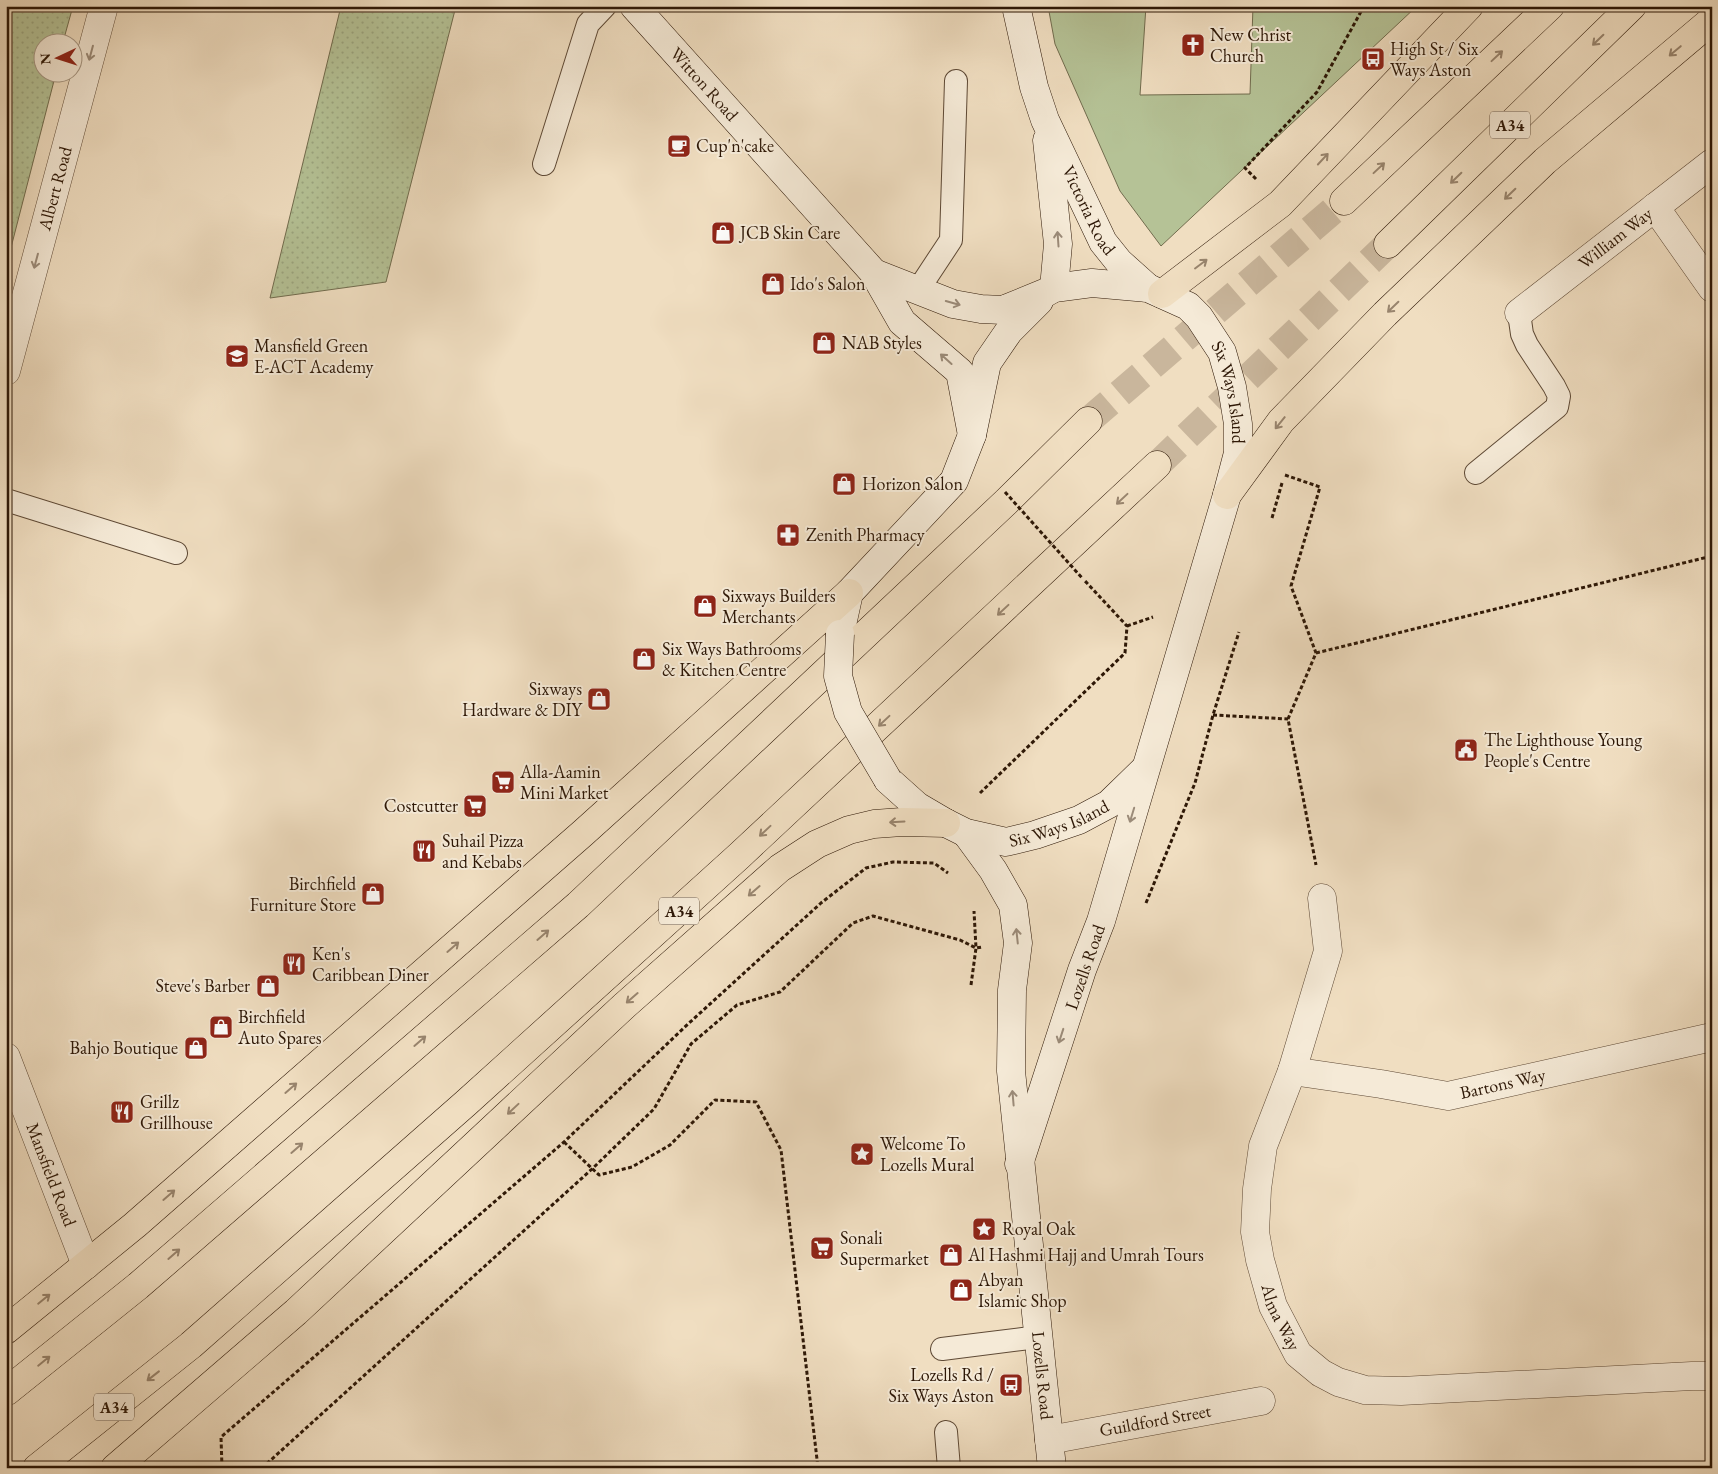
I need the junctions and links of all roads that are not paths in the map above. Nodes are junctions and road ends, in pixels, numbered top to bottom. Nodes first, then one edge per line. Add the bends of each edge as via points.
1 (104, 6) edge
2 (605, 6) edge
3 (634, 6) edge
4 (1016, 6) edge
5 (1468, 6) edge
6 (1550, 6) edge
7 (1632, 6) edge
8 (1712, 20) edge
9 (956, 81) dead end
10 (1045, 120) junction
11 (1712, 163) edge
12 (544, 164) dead end
13 (1344, 201) tunnel mouth
14 (1656, 207) junction
15 (1388, 244) tunnel mouth
16 (874, 273) junction
17 (1712, 288) edge
18 (918, 290) junction
19 (1050, 290) junction
20 (1155, 291) junction
21 (1520, 313) joint
22 (6, 371) edge
23 (1088, 422) tunnel mouth
24 (972, 435) junction
25 (1157, 465) tunnel mouth
26 (1476, 473) dead end
27 (1227, 495) junction
28 (6, 500) edge
29 (176, 553) dead end
30 (849, 593) junction
31 (1146, 768) junction
32 (956, 828) junction
33 (1322, 898) road end
34 (1712, 1037) edge
35 (6, 1057) edge
36 (1292, 1071) junction
37 (1020, 1164) junction
38 (86, 1264) junction
39 (6, 1330) edge
40 (1038, 1337) junction
41 (942, 1349) dead end
42 (1712, 1376) edge
43 (6, 1392) edge
44 (1261, 1402) dead end
45 (946, 1432) dead end
46 (1049, 1440) junction
47 (37, 1468) edge
48 (115, 1468) edge
49 (949, 1468) edge
50 (1052, 1468) edge

1 -> 22 main road, Albert Road
2 - 12 lane via 588,24
3 - 16 main road, Witton Road
4 - 10 main road, Victoria Road via 1034,87
20 -> 5 highway via 1280,204
13 -> 6 highway
7 -> 15 highway, A34
8 -> 27 highway via 1545,161 1384,314 1281,421
9 - 18 lane via 951,240
19 -> 10 main road, Victoria Road via 1058,244
10 - 20 main road, Victoria Road via 1103,242 1119,262
11 - 14 main road, William Way
14 - 17 main road
14 - 21 main road, William Way
16 - 18 main road, Witton Road
24 -> 16 main road, Witton Road via 960,372 902,322
18 -> 19 main road, Witton Road via 953,304 1003,310
19 - 20 main road, Six Ways Island via 1092,283
19 - 24 main road via 1009,331 987,363
20 - 27 main road, Six Ways Island via 1188,306 1222,352 1238,424 1238,453
21 - 26 lane via 1522,334 1527,345 1559,396 1557,407
43 -> 23 highway via 138,1286 578,905
24 - 30 main road via 954,480
25 -> 47 highway, A34 via 739,856 466,1103 191,1346
27 - 31 main road, Six Ways Island
28 - 29 lane
30 - 32 main road, Six Ways Island, bridge via 840,634 838,676 848,712 888,780 917,806
38 -> 30 highway via 576,840
31 - 32 main road, Six Ways Island via 1109,804 1079,820 1035,835 1006,842
31 -> 37 main road, Lozells Road via 1101,921 1082,970
37 -> 32 main road, Lozells Road via 1011,1071 1012,990 1018,943 1013,905 993,870
32 -> 48 highway via 902,822 874,824 816,844 780,868 616,1012 296,1312
33 - 36 main road, Alma Way via 1328,951
34 - 36 main road, Bartons Way via 1448,1096
35 - 38 main road, Mansfield Road
36 - 42 main road, Alma Way via 1263,1146 1255,1232 1273,1306 1298,1354 1321,1373 1365,1390 1401,1391
37 - 40 main road, Lozells Road
39 -> 38 highway
40 - 41 lane
40 - 46 main road, Lozells Road
44 - 46 main road, Guildford Street
45 - 49 lane
46 - 50 main road, Lozells Road

